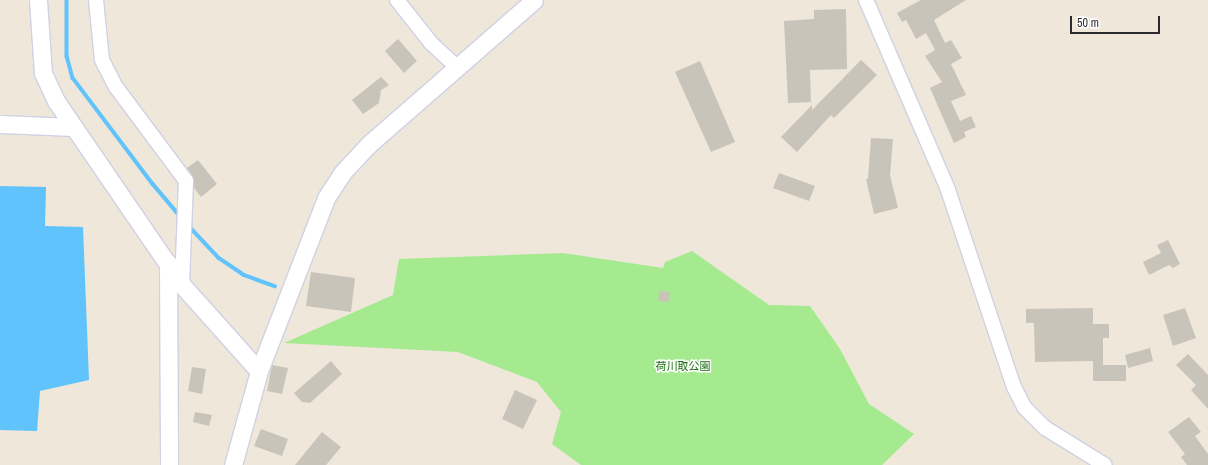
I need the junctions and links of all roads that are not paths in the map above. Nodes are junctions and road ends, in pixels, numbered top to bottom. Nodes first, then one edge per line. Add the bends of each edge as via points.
1 (38, 0) edge
2 (96, 0) edge
3 (397, 0) edge
4 (534, 0) edge
5 (866, 0) edge
6 (458, 68) junction
7 (0, 124) edge
8 (74, 127) junction
9 (168, 264) junction
10 (182, 286) junction
11 (258, 371) junction
12 (169, 465) edge
13 (233, 465) edge
14 (1105, 465) edge

1 - 8 street via 43,73 56,101
2 - 10 street via 102,60 116,87 186,181
3 - 6 street via 431,44
4 - 6 street
5 - 14 street via 947,187 1024,407 1044,428
6 - 11 street via 368,145 342,173 326,198
7 - 8 street
8 - 9 street
9 - 10 street
9 - 12 street
10 - 11 street
11 - 13 street

